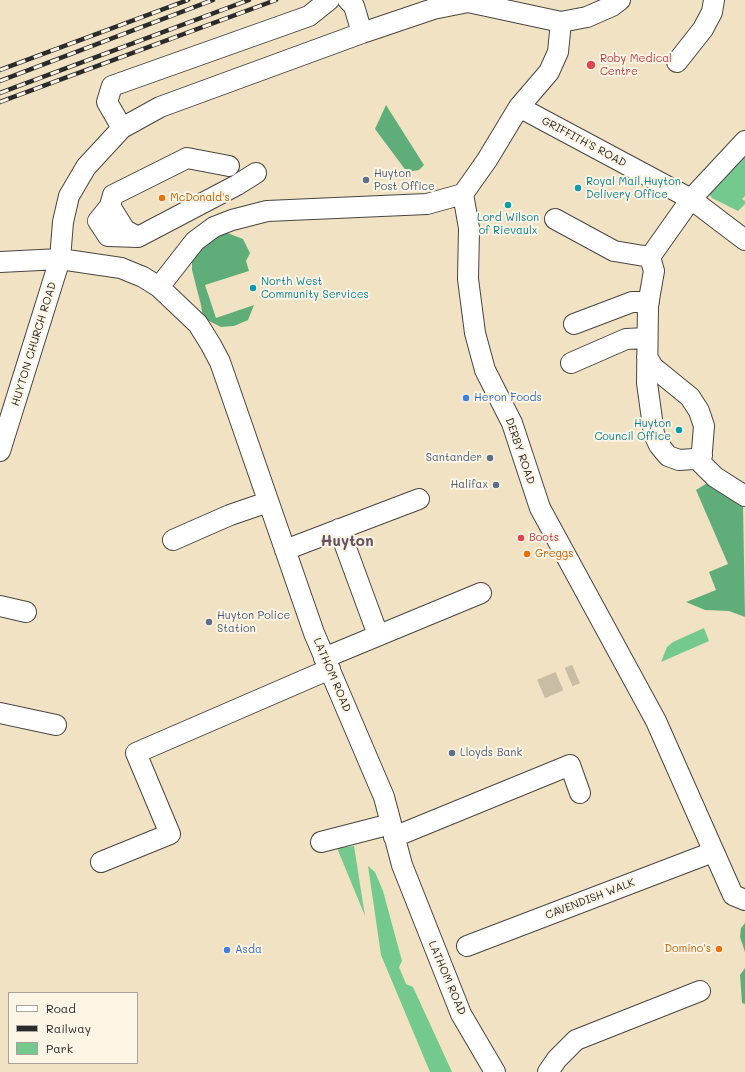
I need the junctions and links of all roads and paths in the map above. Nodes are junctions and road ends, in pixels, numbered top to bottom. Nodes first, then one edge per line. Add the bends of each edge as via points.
1 (329, 0) edge
2 (348, 0) edge
3 (620, 0) edge
4 (714, 0) edge
5 (561, 22) junction
6 (362, 33) junction
7 (677, 62) dead end
8 (519, 107) junction
9 (122, 128) junction
10 (745, 142) edge
11 (229, 166) dead end
12 (256, 173) dead end
13 (463, 194) junction
14 (691, 199) junction
15 (555, 219) dead end
16 (745, 240) edge
17 (650, 257) junction
18 (60, 259) junction
19 (0, 262) edge
20 (159, 288) junction
21 (649, 302) junction
22 (574, 324) dead end
23 (647, 348) junction
24 (571, 363) dead end
25 (0, 451) edge
26 (702, 455) junction
27 (745, 496) edge
28 (419, 499) dead end
29 (268, 502) junction
30 (339, 529) junction
31 (173, 540) dead end
32 (285, 550) junction
33 (481, 593) dead end
34 (0, 606) edge
35 (26, 612) dead end
36 (378, 635) junction
37 (327, 664) junction
38 (0, 713) edge
39 (56, 725) dead end
40 (580, 793) dead end
41 (392, 830) junction
42 (321, 842) dead end
43 (713, 852) junction
44 (101, 862) dead end
45 (745, 900) edge
46 (467, 946) dead end
47 (700, 991) dead end
48 (495, 1072) edge
49 (548, 1072) edge

1 - 9 street via 309,16 112,86 107,102
2 - 6 street via 354,6
3 - 5 street via 587,17
4 - 7 street via 712,12 703,29
5 - 6 street, HUYTON CHURCH ROAD via 468,2 433,9
5 - 8 street via 558,52 549,72
6 - 9 street, HUYTON CHURCH ROAD via 160,107
8 - 13 street
8 - 14 street, GRIFFITH'S ROAD
9 - 18 street, HUYTON CHURCH ROAD via 86,167 69,196 63,222
10 - 14 street
11 - 12 street via 187,158 113,195 110,206 98,221 108,236 138,237 237,186
13 - 20 street via 426,204 267,211 232,220 214,227 195,241
13 - 43 street, DERBY ROAD via 469,228 468,279 474,325 485,370 512,423 540,508 656,721
14 - 16 street, GRIFFITH'S ROAD
14 - 17 street
15 - 17 street via 614,251
17 - 21 street via 654,271
18 - 19 street, LATHOM ROAD
18 - 20 street, LATHOM ROAD via 121,268 143,277
18 - 25 street, HUYTON CHURCH ROAD
20 - 29 street, LATHOM ROAD via 198,324 220,362
21 - 22 street via 632,302
21 - 23 street
23 - 24 street via 626,339
23 - 26 street via 653,367 690,397 699,411 704,426
23 - 26 street via 650,410 654,434 659,445 668,456 679,460 694,459
26 - 27 street via 702,463 715,477
28 - 30 street
29 - 31 street via 230,515
29 - 32 street, LATHOM ROAD
30 - 32 street
30 - 36 street
32 - 37 street, LATHOM ROAD
33 - 36 street
34 - 35 street
36 - 37 street
37 - 41 street, LATHOM ROAD via 384,797
37 - 44 street via 136,753 170,834
38 - 39 street
40 - 41 street via 570,765
41 - 42 street
41 - 48 street, LATHOM ROAD via 404,872 461,1014
43 - 45 street via 733,896
43 - 46 street, CAVENDISH WALK
47 - 49 street via 576,1040

